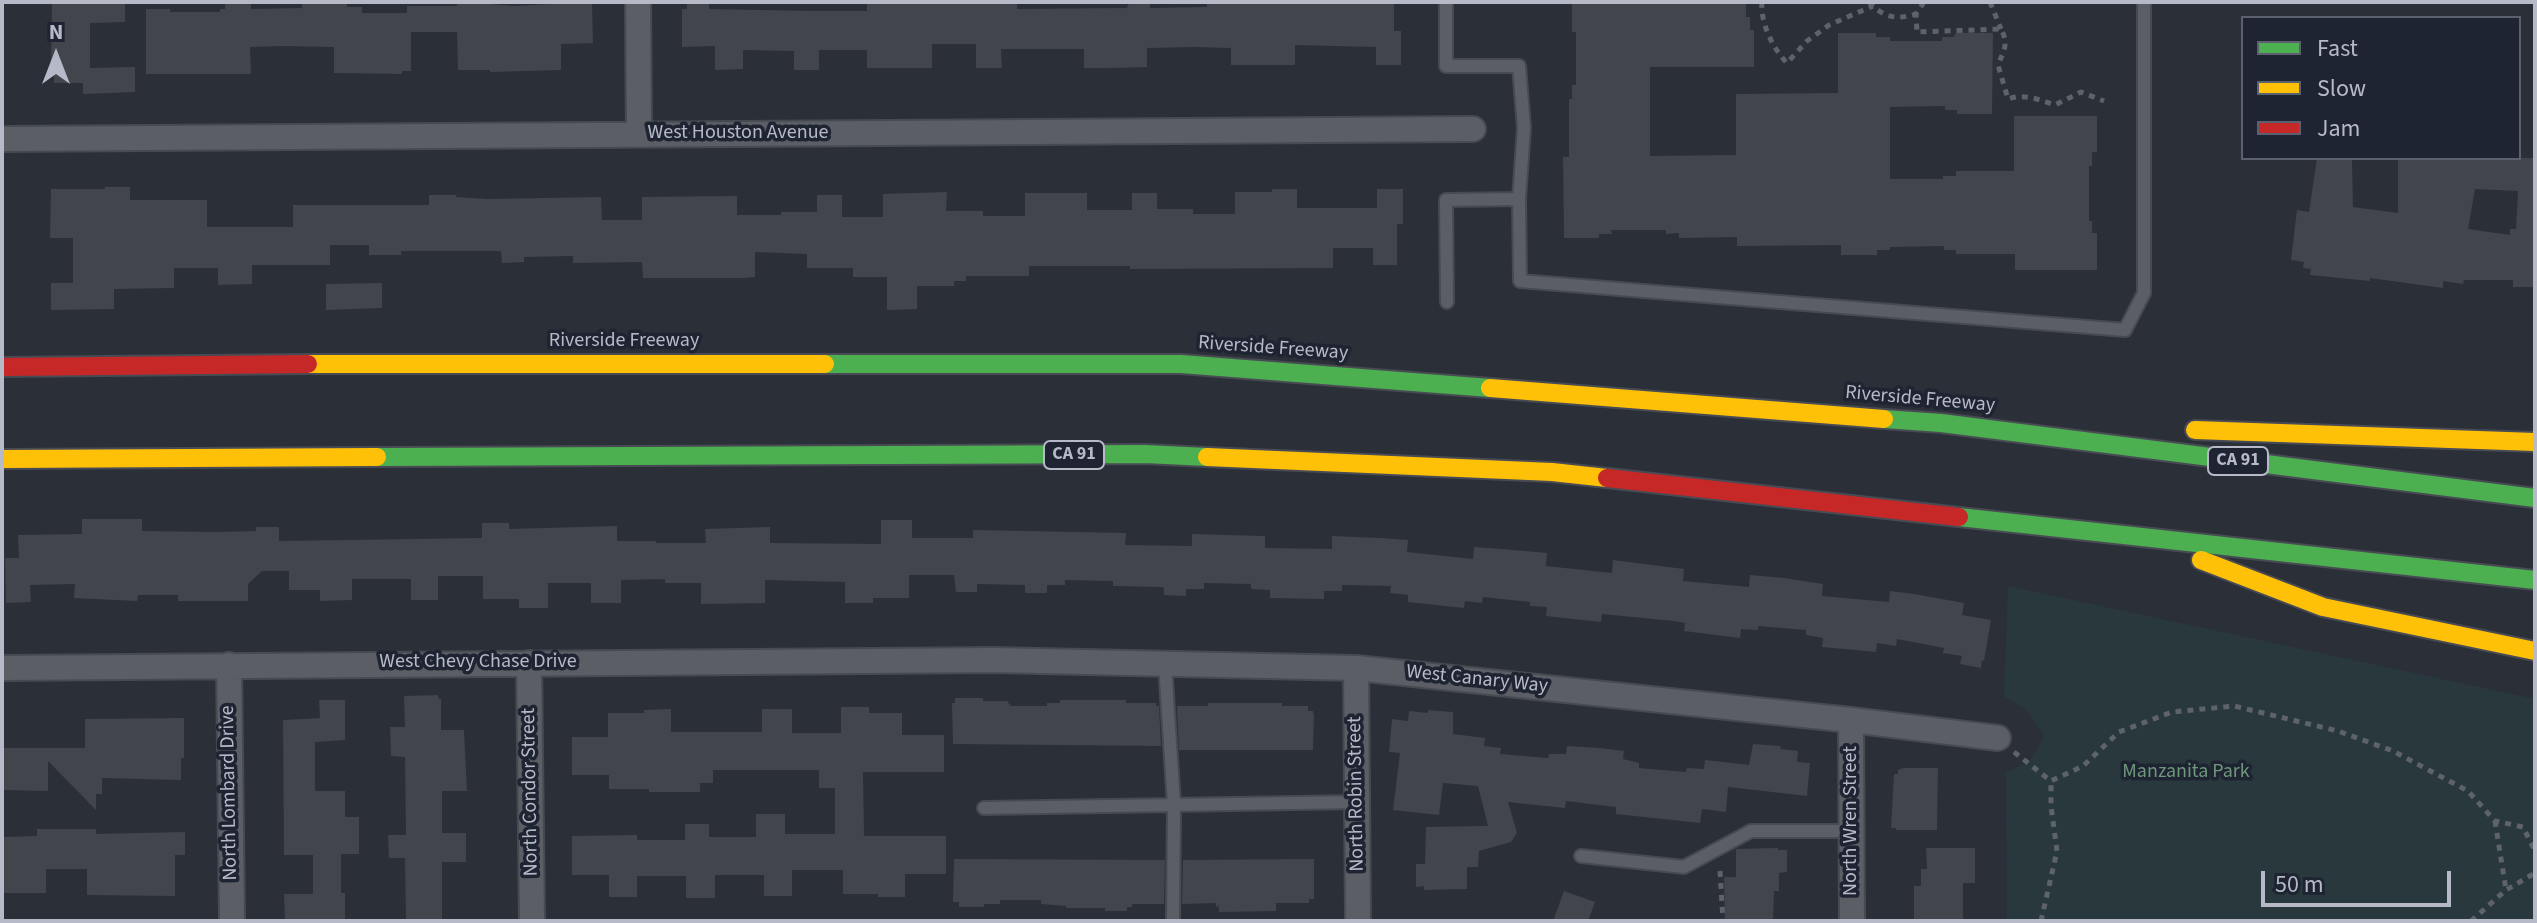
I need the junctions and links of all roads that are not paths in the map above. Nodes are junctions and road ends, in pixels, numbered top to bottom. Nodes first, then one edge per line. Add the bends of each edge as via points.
1 (638, 2) edge
2 (1446, 2) edge
3 (2144, 2) edge
4 (1473, 129) dead end
5 (639, 134) junction
6 (2, 139) edge
7 (1519, 199) junction
8 (1447, 302) dead end
9 (2, 367) edge
10 (1941, 423) junction
11 (2131, 428) dead end
12 (2179, 430) dead end
13 (2535, 442) edge
14 (2, 459) edge
15 (2535, 498) edge
16 (2143, 538) junction
17 (2535, 580) edge
18 (2535, 651) edge
19 (953, 661) joint
20 (529, 663) junction
21 (1165, 664) junction
22 (229, 665) junction
23 (2, 668) edge
24 (1356, 668) junction
25 (1851, 720) junction
26 (1998, 738) road end
27 (1357, 802) junction
28 (1174, 806) junction
29 (984, 808) dead end
30 (1852, 831) junction
31 (1581, 856) dead end
32 (232, 921) edge
33 (532, 921) edge
34 (1173, 921) edge
35 (1358, 921) edge
36 (1852, 921) edge

1 - 5 street
2 - 7 lane via 1446,66 1519,66 1524,128
3 - 7 lane via 2144,293 2125,330 1520,281
4 - 5 street, West Houston Avenue
5 - 6 street, West Houston Avenue
7 - 8 lane via 1446,200
9 - 10 highway, Riverside Freeway / CA 91 via 1181,364
10 - 11 highway
10 - 15 highway, Riverside Freeway / CA 91
12 - 13 highway
14 - 16 highway, CA 91 via 1145,454 1552,472
16 - 17 highway, CA 91
16 - 18 highway via 2323,607
19 - 20 street, West Chevy Chase Drive
19 - 21 street, West Canary Way
20 - 22 street, West Chevy Chase Drive
20 - 33 street, North Condor Street
21 - 24 street, West Canary Way
21 - 28 lane
22 - 23 street, West Chevy Chase Drive
22 - 32 street, North Lombard Drive
24 - 25 street, West Canary Way
24 - 27 street, North Robin Street
25 - 26 street, West Canary Way
25 - 30 street, North Wren Street
27 - 28 lane
27 - 35 street, North Robin Street
28 - 29 lane
28 - 34 lane
30 - 31 lane via 1751,831 1684,867
30 - 36 street, North Wren Street

